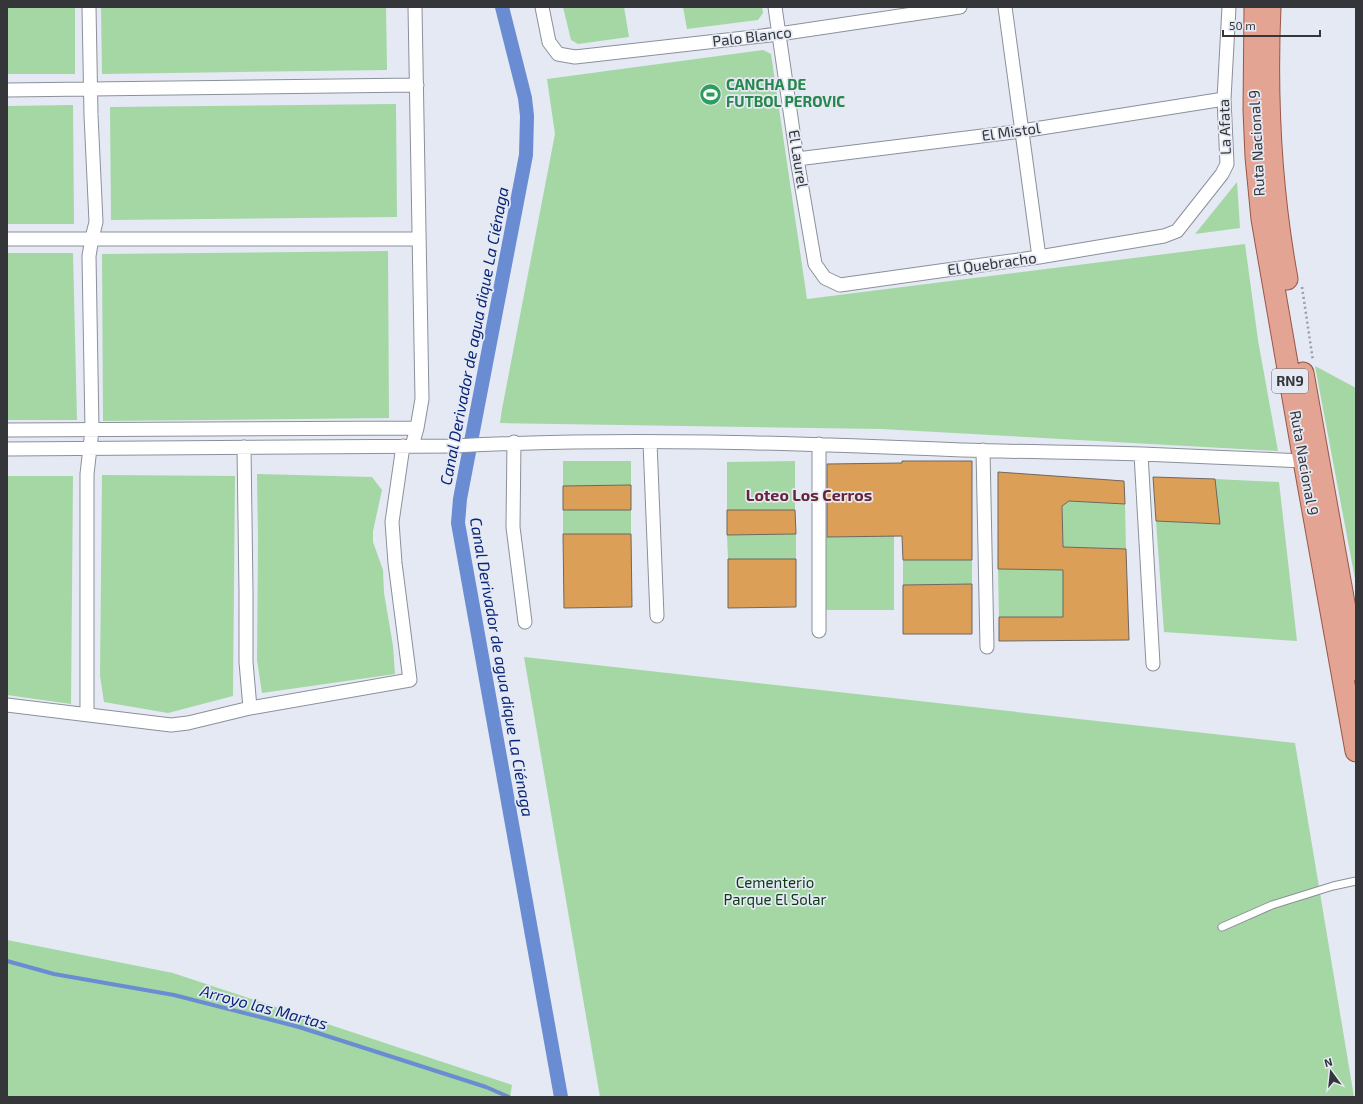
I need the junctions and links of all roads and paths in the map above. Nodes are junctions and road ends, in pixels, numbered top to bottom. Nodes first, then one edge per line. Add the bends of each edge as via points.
1 (89, 7) edge
2 (415, 7) edge
3 (542, 7) edge
4 (775, 7) edge
5 (960, 7) edge
6 (1005, 7) edge
7 (1229, 7) edge
8 (1255, 7) edge
9 (1270, 7) edge
10 (778, 34) junction
11 (417, 85) junction
12 (91, 89) junction
13 (7, 90) edge
14 (1224, 99) junction
15 (1022, 131) junction
16 (797, 159) junction
17 (1177, 231) joint
18 (92, 238) junction
19 (7, 239) edge
20 (419, 239) junction
21 (1039, 257) junction
22 (815, 264) joint
23 (1302, 287) dead end
24 (1314, 364) dead end
25 (416, 428) junction
26 (7, 430) edge
27 (92, 430) junction
28 (514, 442) junction
29 (650, 442) junction
30 (819, 444) junction
31 (407, 446) junction
32 (244, 447) junction
33 (90, 448) junction
34 (7, 449) edge
35 (983, 450) junction
36 (1141, 454) junction
37 (1304, 461) junction
38 (657, 616) dead end
39 (525, 622) dead end
40 (820, 631) dead end
41 (987, 647) dead end
42 (1154, 664) dead end
43 (1356, 670) edge
44 (7, 705) edge
45 (250, 708) junction
46 (87, 714) junction
47 (1356, 751) edge
48 (1356, 882) edge
49 (1222, 926) dead end

1 - 12 street
2 - 11 street
3 - 10 street, Palo Blanco via 549,42 558,54 575,57
4 - 10 street, El Laurel
5 - 10 street, Palo Blanco
6 - 15 street
7 - 14 street, La Afata
8 - 37 main road, Ruta Nacional 9 / RN9 via 1254,110 1262,219
9 - 43 main road, Ruta Nacional 9 / RN9 via 1269,105 1284,266
10 - 16 street, El Laurel
11 - 12 street
11 - 20 street
12 - 13 street
12 - 18 street via 96,222
14 - 15 street, El Mistol
14 - 17 street, La Afata via 1227,164
15 - 16 street, El Mistol
15 - 21 street
16 - 22 street, El Laurel
17 - 21 street, El Quebracho via 1164,236
18 - 19 street
18 - 20 street
18 - 27 street via 89,256
20 - 25 street via 422,399
21 - 22 street, El Quebracho via 840,285 825,278
23 - 24 path
25 - 27 street
25 - 31 street
26 - 27 street
27 - 33 street
28 - 29 street
28 - 31 street
28 - 39 street via 513,527
29 - 30 street
29 - 38 street
30 - 35 street
30 - 40 street
31 - 32 street
31 - 45 street via 392,522 410,680
32 - 33 street
32 - 45 street via 246,662
33 - 34 street
33 - 46 street via 87,474
35 - 36 street
35 - 41 street
36 - 37 street
36 - 42 street
37 - 47 main road, Ruta Nacional 9 / RN9
44 - 46 street
45 - 46 street via 171,725
48 - 49 lane via 1333,886 1272,905

